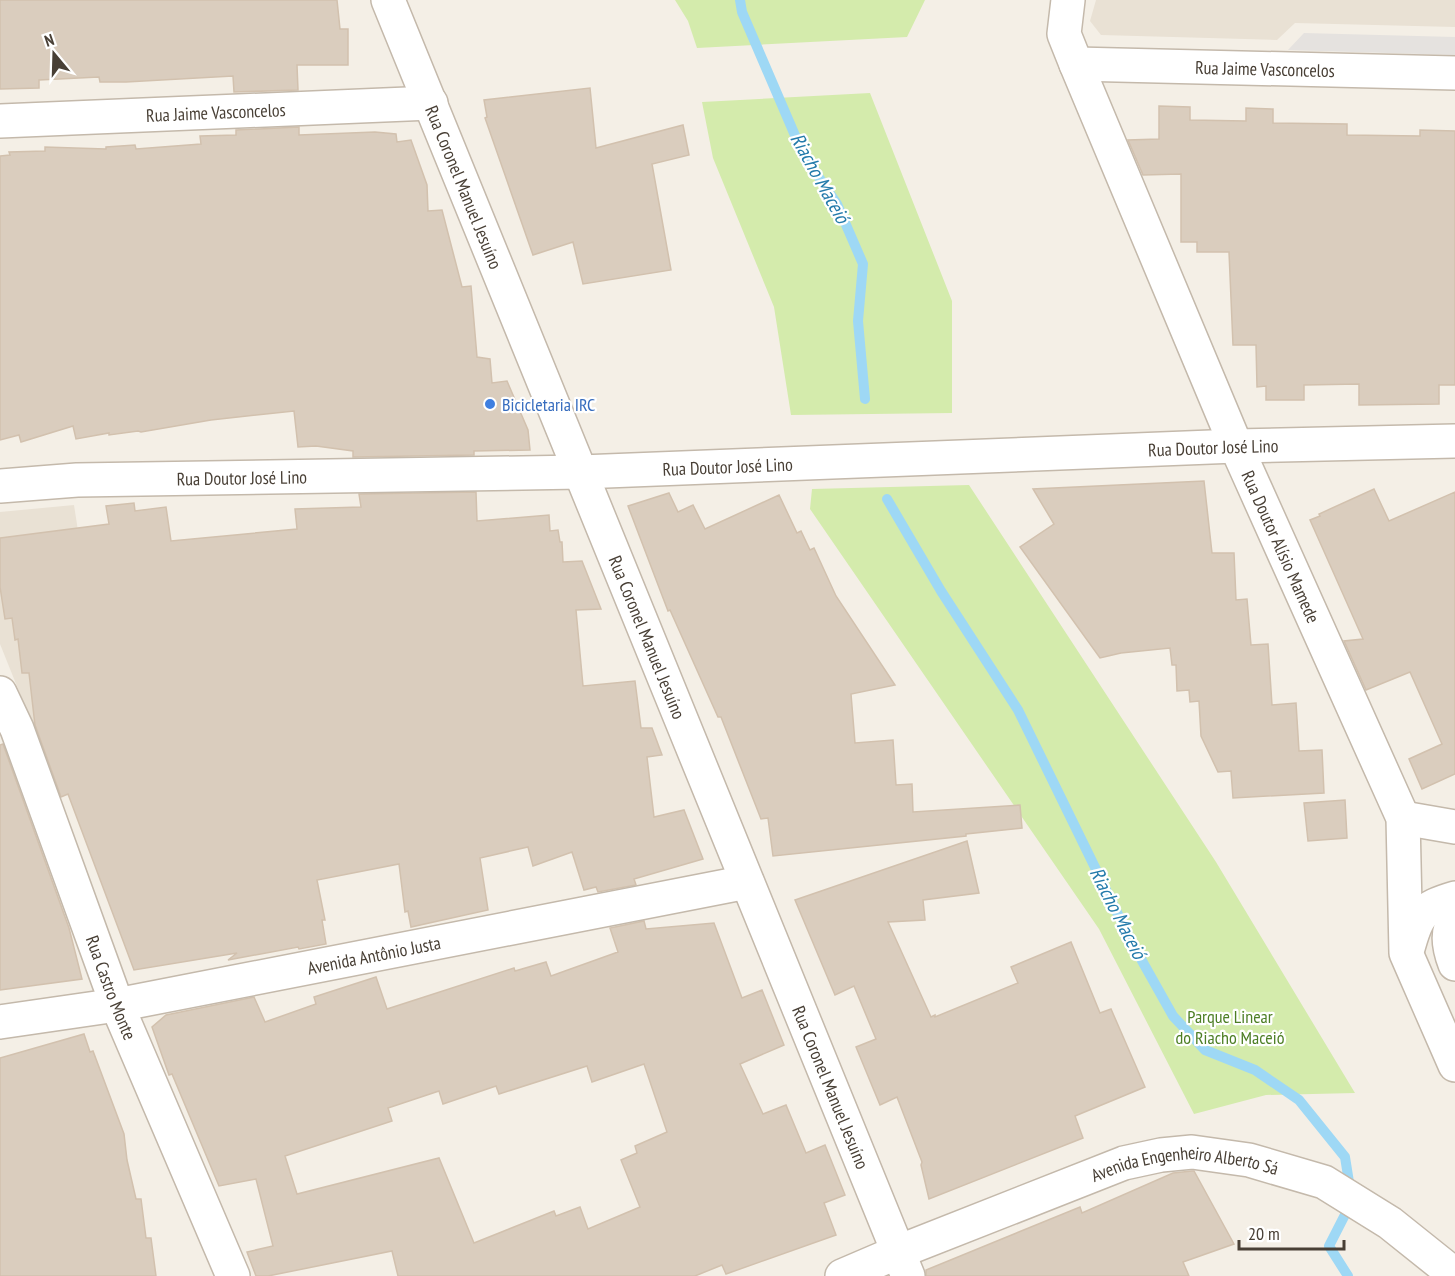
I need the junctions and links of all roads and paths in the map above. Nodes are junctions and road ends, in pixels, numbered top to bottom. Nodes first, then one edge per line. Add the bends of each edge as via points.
1 (388, 0) edge
2 (1068, 0) edge
3 (1076, 64) junction
4 (1455, 73) edge
5 (431, 103) junction
6 (0, 121) edge
7 (1455, 441) edge
8 (1236, 446) junction
9 (581, 472) junction
10 (0, 486) edge
11 (0, 693) edge
12 (1403, 818) junction
13 (1455, 827) edge
14 (747, 882) junction
15 (1455, 898) edge
16 (1455, 921) edge
17 (1406, 953) junction
18 (1455, 964) edge
19 (117, 1005) junction
20 (0, 1022) edge
21 (1455, 1065) edge
22 (903, 1264) edge
23 (1455, 1275) edge
24 (234, 1276) edge
25 (842, 1276) edge

1 - 5 street, Rua Coronel Manuel Jesuíno
2 - 3 street, Rua Doutor Alísio Mamede via 1064,34
3 - 4 street, Rua Jaime Vasconcelos
3 - 8 street, Rua Doutor Alísio Mamede
5 - 6 street, Rua Jaime Vasconcelos
5 - 9 street, Rua Coronel Manuel Jesuíno
7 - 8 street, Rua Doutor José Lino
8 - 9 street, Rua Doutor José Lino
8 - 12 street, Rua Doutor Alísio Mamede
9 - 10 street, Rua Doutor José Lino via 77,480
9 - 14 street, Rua Coronel Manuel Jesuíno
11 - 19 street, Rua Castro Monte via 17,729
12 - 13 street
12 - 17 street, Rua Doutor Alísio Mamede
14 - 19 street, Avenida Antônio Justa
14 - 22 street, Rua Coronel Manuel Jesuíno
15 - 17 street via 1438,903 1415,921
16 - 18 street via 1449,933
17 - 21 street, Rua Doutor Alísio Mamede
19 - 20 street, Avenida Antônio Justa
19 - 24 street, Rua Castro Monte
22 - 23 street, Avenida Engenheiro Alberto Sá via 1124,1163 1192,1152 1249,1160 1324,1182 1390,1223
22 - 25 street, Avenida Engenheiro Alberto Sá

